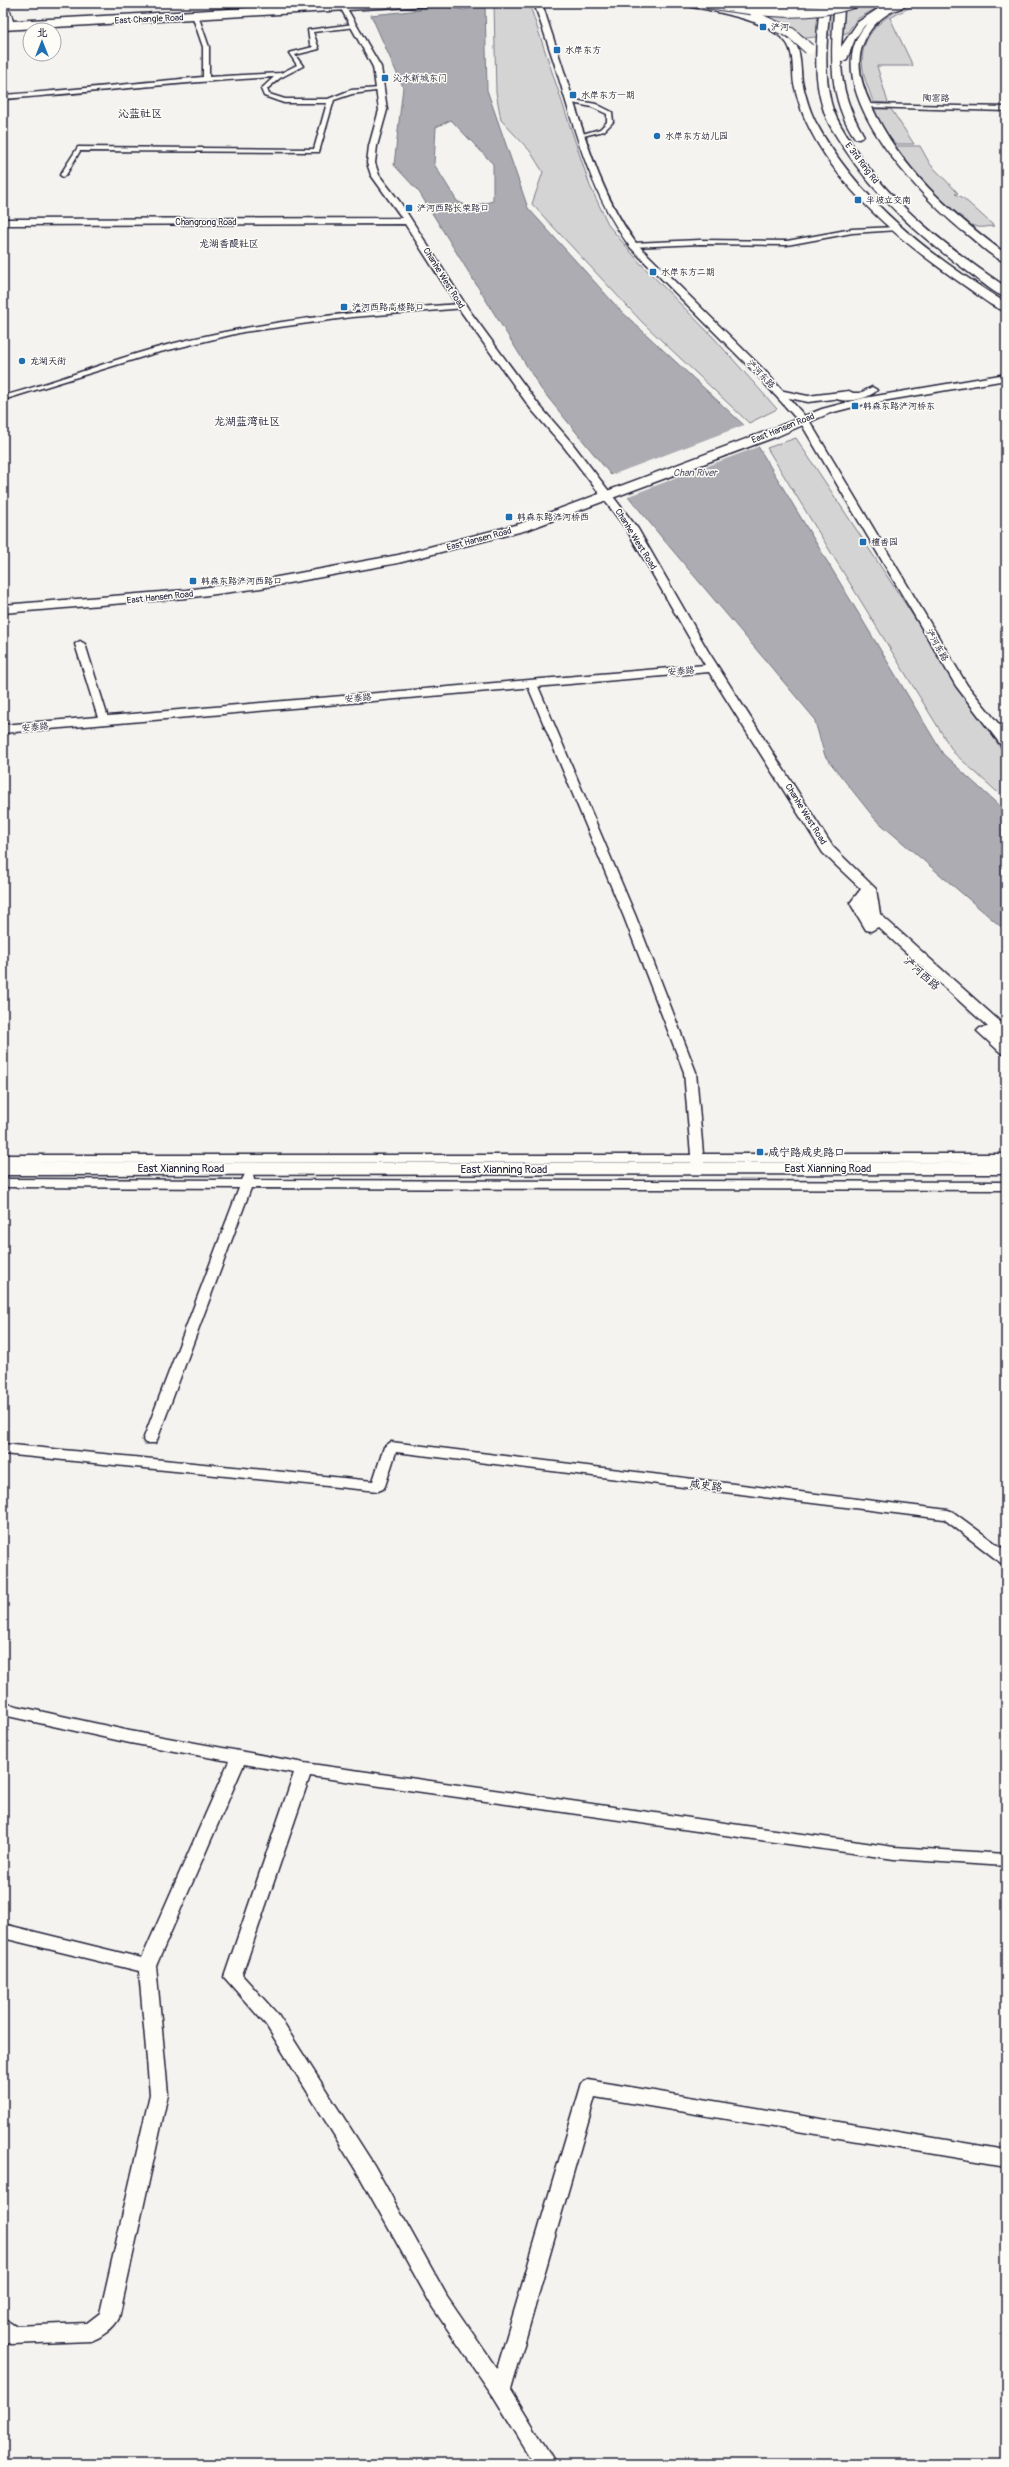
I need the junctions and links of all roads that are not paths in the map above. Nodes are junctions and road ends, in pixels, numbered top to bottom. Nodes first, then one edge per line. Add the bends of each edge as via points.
1 (375, 3) edge
2 (416, 3) edge
3 (447, 3) edge
4 (538, 3) edge
5 (687, 3) edge
6 (702, 3) edge
7 (707, 3) edge
8 (728, 3) edge
9 (761, 3) edge
10 (793, 3) edge
11 (818, 3) edge
12 (825, 3) edge
13 (840, 3) edge
14 (854, 3) edge
15 (874, 3) edge
16 (894, 3) edge
17 (905, 3) edge
18 (338, 6) edge
19 (8, 10) edge
20 (277, 11) junction
21 (735, 14) junction
22 (196, 18) junction
23 (866, 19) junction
24 (7, 25) edge
25 (354, 26) junction
26 (822, 40) junction
27 (835, 72) junction
28 (283, 75) junction
29 (206, 79) junction
30 (380, 90) junction
31 (3, 97) edge
32 (330, 101) junction
33 (569, 101) junction
34 (826, 103) junction
35 (866, 106) junction
36 (1006, 108) edge
37 (581, 136) junction
38 (863, 143) dead end
39 (63, 175) dead end
40 (408, 221) junction
41 (3, 222) edge
42 (896, 229) junction
43 (633, 245) junction
44 (1006, 259) edge
45 (1006, 293) edge
46 (460, 304) junction
47 (1006, 308) edge
48 (1006, 368) edge
49 (1006, 372) edge
50 (1006, 377) edge
51 (1006, 382) edge
52 (904, 392) junction
53 (3, 393) edge
54 (779, 393) junction
55 (867, 393) junction
56 (3, 398) edge
57 (801, 418) junction
58 (611, 490) junction
59 (3, 602) edge
60 (3, 609) edge
61 (80, 644) dead end
62 (713, 668) junction
63 (532, 684) junction
64 (104, 721) junction
65 (3, 730) edge
66 (1006, 742) edge
67 (869, 889) junction
68 (1006, 1035) edge
69 (1006, 1050) edge
70 (1006, 1158) edge
71 (3, 1159) edge
72 (698, 1163) junction
73 (1006, 1168) edge
74 (3, 1169) edge
75 (3, 1177) edge
76 (1006, 1177) edge
77 (248, 1180) junction
78 (3, 1183) edge
79 (1006, 1186) edge
80 (150, 1440) dead end
81 (3, 1449) edge
82 (1006, 1559) edge
83 (3, 1709) edge
84 (239, 1756) junction
85 (304, 1769) junction
86 (1006, 1860) edge
87 (3, 1931) edge
88 (147, 1966) junction
89 (1006, 2158) edge
90 (3, 2328) edge
91 (502, 2391) junction
92 (546, 2464) edge

1 - 18 main road, East Changle Road
2 - 18 main road, East Changle Road
3 - 18 main road
4 - 33 street, 浐河东路
5 - 21 main road
6 - 34 highway, bridge via 736,11 776,25 801,38 809,49 818,94
7 - 14 highway, bridge via 792,12 832,9
8 - 10 highway via 767,6
9 - 21 street via 743,13
11 - 26 highway via 817,35
12 - 26 highway, E 3rd Ring Rd
13 - 27 highway, E 3rd Ring Rd
15 - 23 highway
16 - 23 highway
17 - 35 main road via 876,17 858,45 854,56 856,74
18 - 20 main road, East Changle Road
18 - 24 main road, East Changle Road
18 - 25 street, Chanhe West Road
19 - 24 street
20 - 22 street
20 - 24 main road, East Changle Road
21 - 42 main road via 767,26 788,38 794,47 797,74 810,118 827,151 867,200
22 - 24 street
22 - 29 street via 206,47
23 - 27 highway via 847,41 841,64
25 - 28 street via 310,31 313,44 318,48 291,54 300,66
25 - 30 street, Chanhe West Road via 375,60
26 - 34 highway, E 3rd Ring Rd via 820,71
27 - 38 highway, E 3rd Ring Rd via 847,115
28 - 29 street
28 - 32 street via 264,89 266,95 284,101
29 - 31 street
30 - 32 street via 351,92
30 - 40 street, Chanhe West Road via 382,116 374,140 371,167 376,178
32 - 39 street via 317,151 78,149
33 - 37 street, 浐河东路
33 - 37 street via 594,105 610,113 610,122 602,130
34 - 45 highway, E 3rd Ring Rd via 849,148 892,201 932,238
35 - 36 street, 陶窑路
35 - 44 main road via 883,139 914,179 979,240
37 - 43 street, 浐河东路 via 605,202 617,226
40 - 41 street, Changrong Road
40 - 46 street, Chanhe West Road
42 - 43 street via 852,231 787,243 700,242
42 - 47 main road via 958,278
43 - 54 street, 浐河东路
46 - 53 street via 330,312 212,331 144,348
46 - 56 street via 346,314 238,331 150,352
46 - 58 street, Chanhe West Road via 535,407
48 - 55 main road
49 - 52 main road, East Hansen Road
50 - 52 main road, East Hansen Road
51 - 57 main road
52 - 55 main road, East Hansen Road
52 - 57 main road, East Hansen Road
54 - 55 main road via 808,399
54 - 57 street, 浐河东路
55 - 57 main road, East Hansen Road
57 - 58 main road, East Hansen Road
57 - 66 street, 浐河东路 via 962,686
58 - 59 main road, East Hansen Road via 492,527 321,566 163,589
58 - 60 main road, East Hansen Road via 523,527 328,573 186,594
58 - 62 street, Chanhe West Road
61 - 64 street
62 - 63 street, 安泰路
62 - 67 street, Chanhe West Road via 828,850
63 - 64 street, 安泰路
63 - 72 street via 680,1043 690,1072
64 - 65 street, 安泰路
67 - 68 street via 873,915
67 - 69 street, 浐河西路 via 857,904 872,928
70 - 72 street
71 - 72 street via 681,1160
72 - 73 main road, East Xianning Road
72 - 74 main road, East Xianning Road
75 - 77 main road, East Xianning Road
76 - 77 main road, East Xianning Road
77 - 78 street
77 - 79 street
77 - 80 street
81 - 82 street, 咸史路 via 378,1486 391,1447 948,1515
83 - 84 street via 130,1737
84 - 85 street
84 - 88 street
85 - 86 street via 894,1853
85 - 91 street via 233,1976 272,2020 367,2171 440,2302
87 - 88 street
88 - 90 street via 158,2094 109,2318 91,2332 11,2335
89 - 91 street via 588,2088
91 - 92 street

